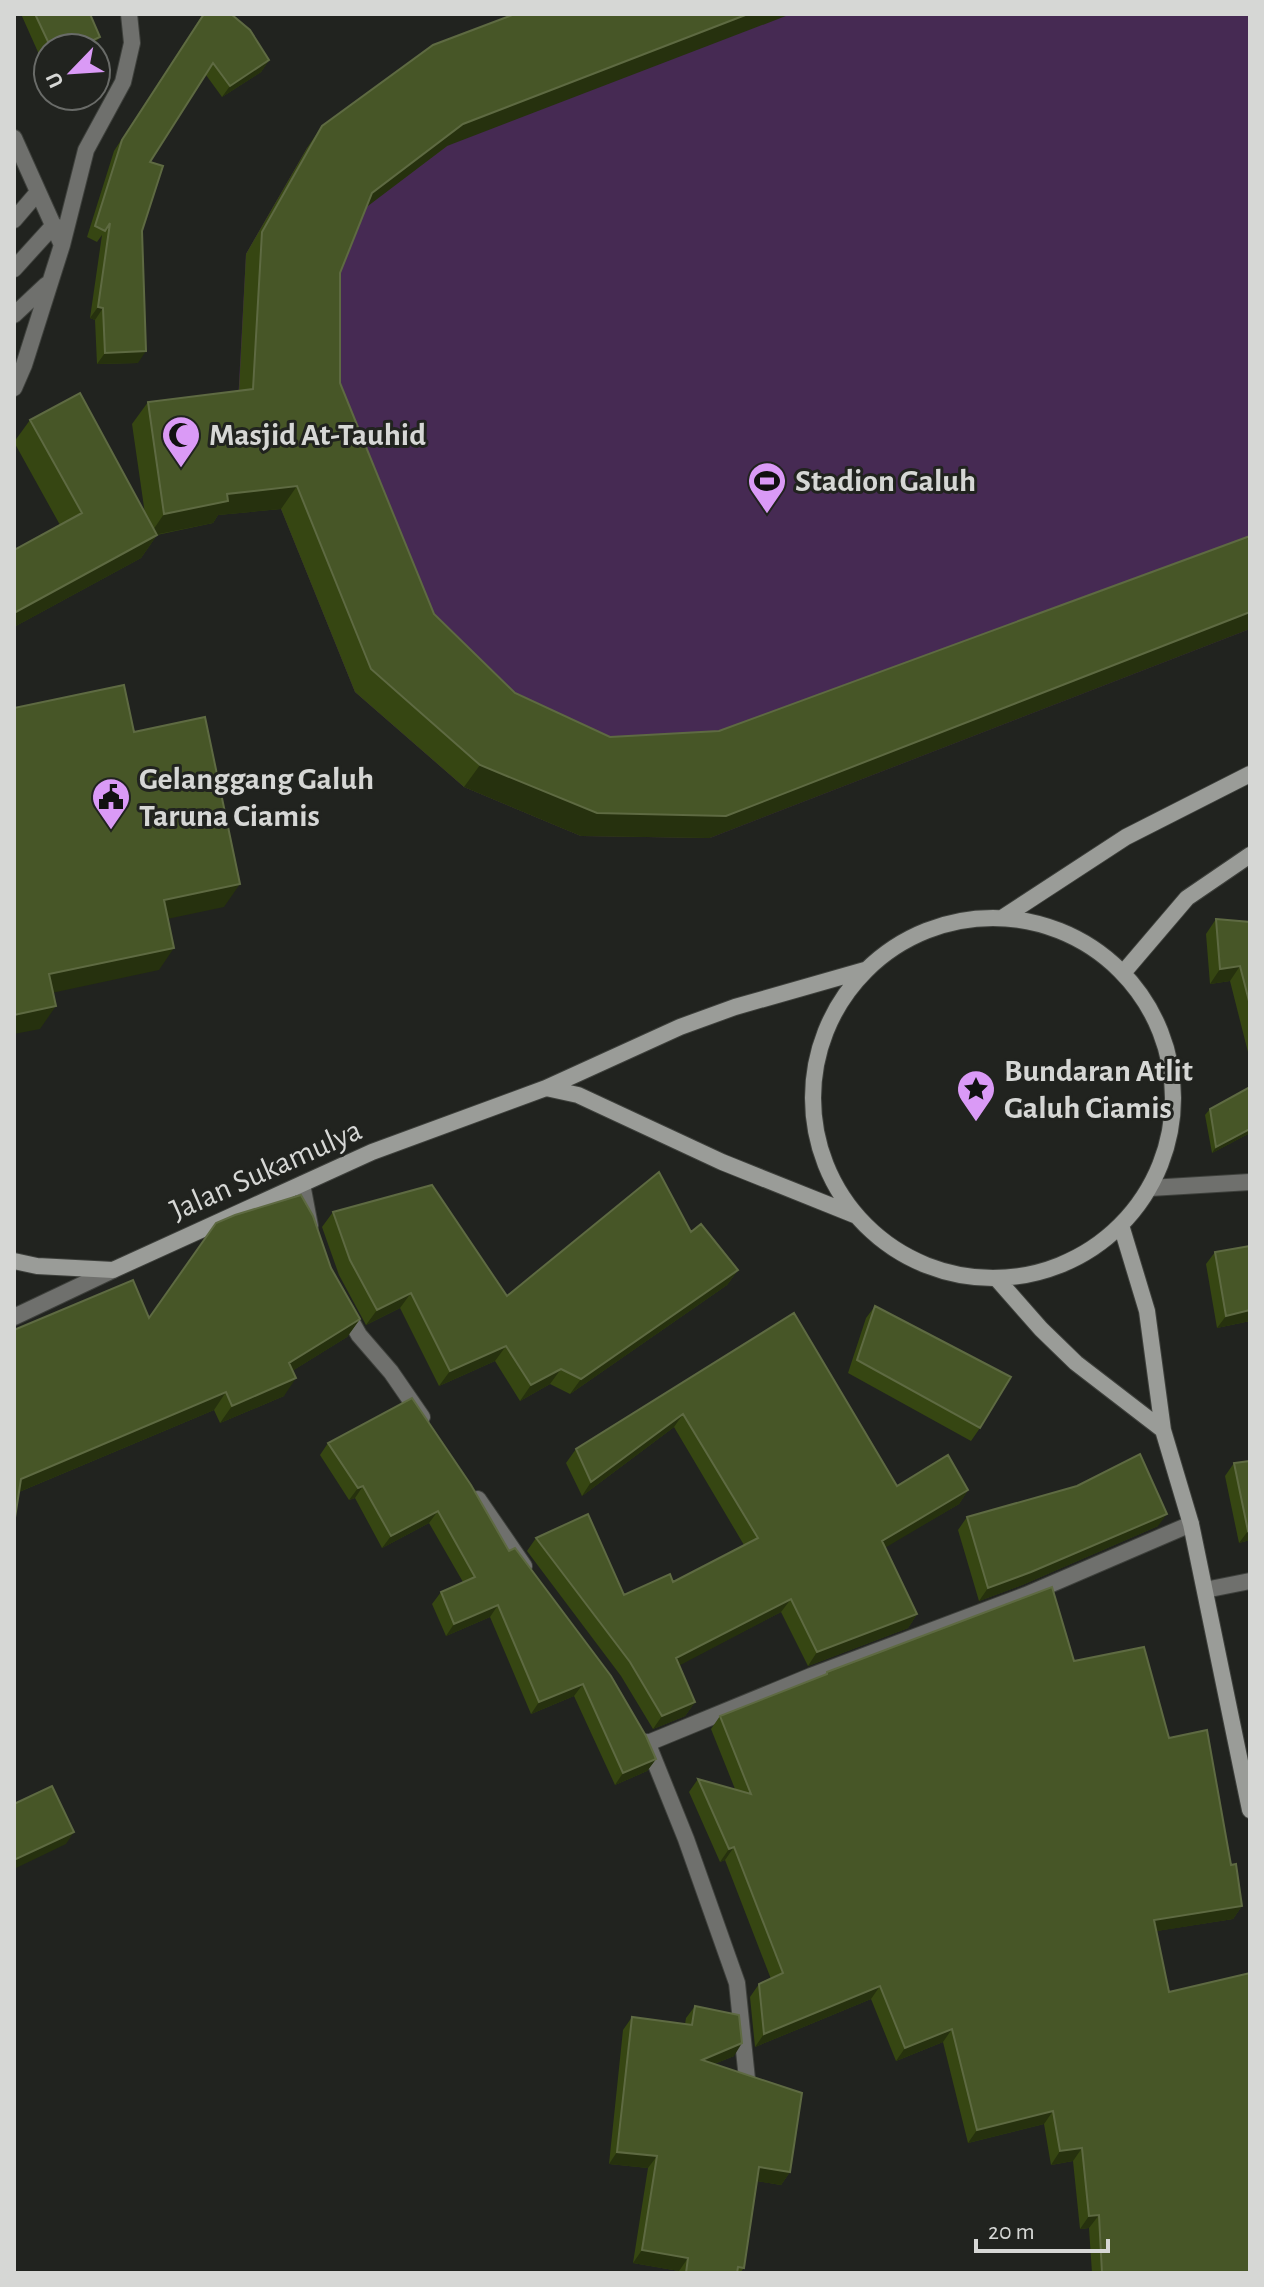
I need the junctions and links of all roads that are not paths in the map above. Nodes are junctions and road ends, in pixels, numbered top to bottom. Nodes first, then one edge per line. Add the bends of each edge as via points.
1 (129, 14) edge
2 (14, 138) edge
3 (19, 166) edge
4 (38, 192) junction
5 (14, 220) edge
6 (54, 225) junction
7 (62, 245) junction
8 (14, 269) edge
9 (52, 277) junction
10 (14, 315) edge
11 (29, 349) junction
12 (14, 362) edge
13 (14, 388) edge
14 (1250, 774) edge
15 (1250, 855) edge
16 (1002, 918) junction
17 (865, 970) junction
18 (1123, 973) junction
19 (546, 1088) junction
20 (1250, 1182) edge
21 (302, 1184) junction
22 (1150, 1188) junction
23 (857, 1216) junction
24 (1121, 1225) junction
25 (315, 1240) edge
26 (14, 1261) edge
27 (113, 1270) junction
28 (997, 1279) junction
29 (336, 1294) edge
30 (14, 1317) edge
31 (1163, 1430) junction
32 (432, 1433) edge
33 (472, 1491) edge
34 (1191, 1524) junction
35 (1250, 1581) edge
36 (538, 1584) edge
37 (1205, 1590) junction
38 (1250, 1810) edge
39 (747, 2079) edge

1 - 7 street via 132,43 123,82 86,150
2 - 3 street
3 - 4 street
4 - 5 street
4 - 6 street
6 - 7 street
6 - 8 street
7 - 9 street
9 - 10 street
9 - 11 street
11 - 12 street
11 - 13 street
14 - 16 main road via 1126,837
15 - 18 main road via 1187,898
16 - 17 main road via 928,930
16 - 18 main road via 1060,932
17 - 19 main road, Jalan Sukamulya via 680,1027
17 - 23 main road via 842,1000 815,1072 821,1149 835,1184
18 - 22 main road via 1150,1010 1167,1053 1173,1099 1167,1145
19 - 21 main road, Jalan Sukamulya via 372,1152
19 - 23 main road via 578,1095 722,1162
20 - 22 street
21 - 25 street
21 - 27 main road, Jalan Sukamulya
22 - 24 main road
23 - 28 main road via 906,1256 966,1277
24 - 28 main road via 1095,1248 1065,1264
24 - 31 main road via 1147,1311
26 - 27 main road
27 - 30 street, Jalan Sukamulya
28 - 31 main road via 1076,1363
29 - 32 street via 359,1335
31 - 34 main road
33 - 36 street
34 - 37 main road
34 - 39 street via 1026,1595 645,1737 737,1983
35 - 37 street
37 - 38 main road

